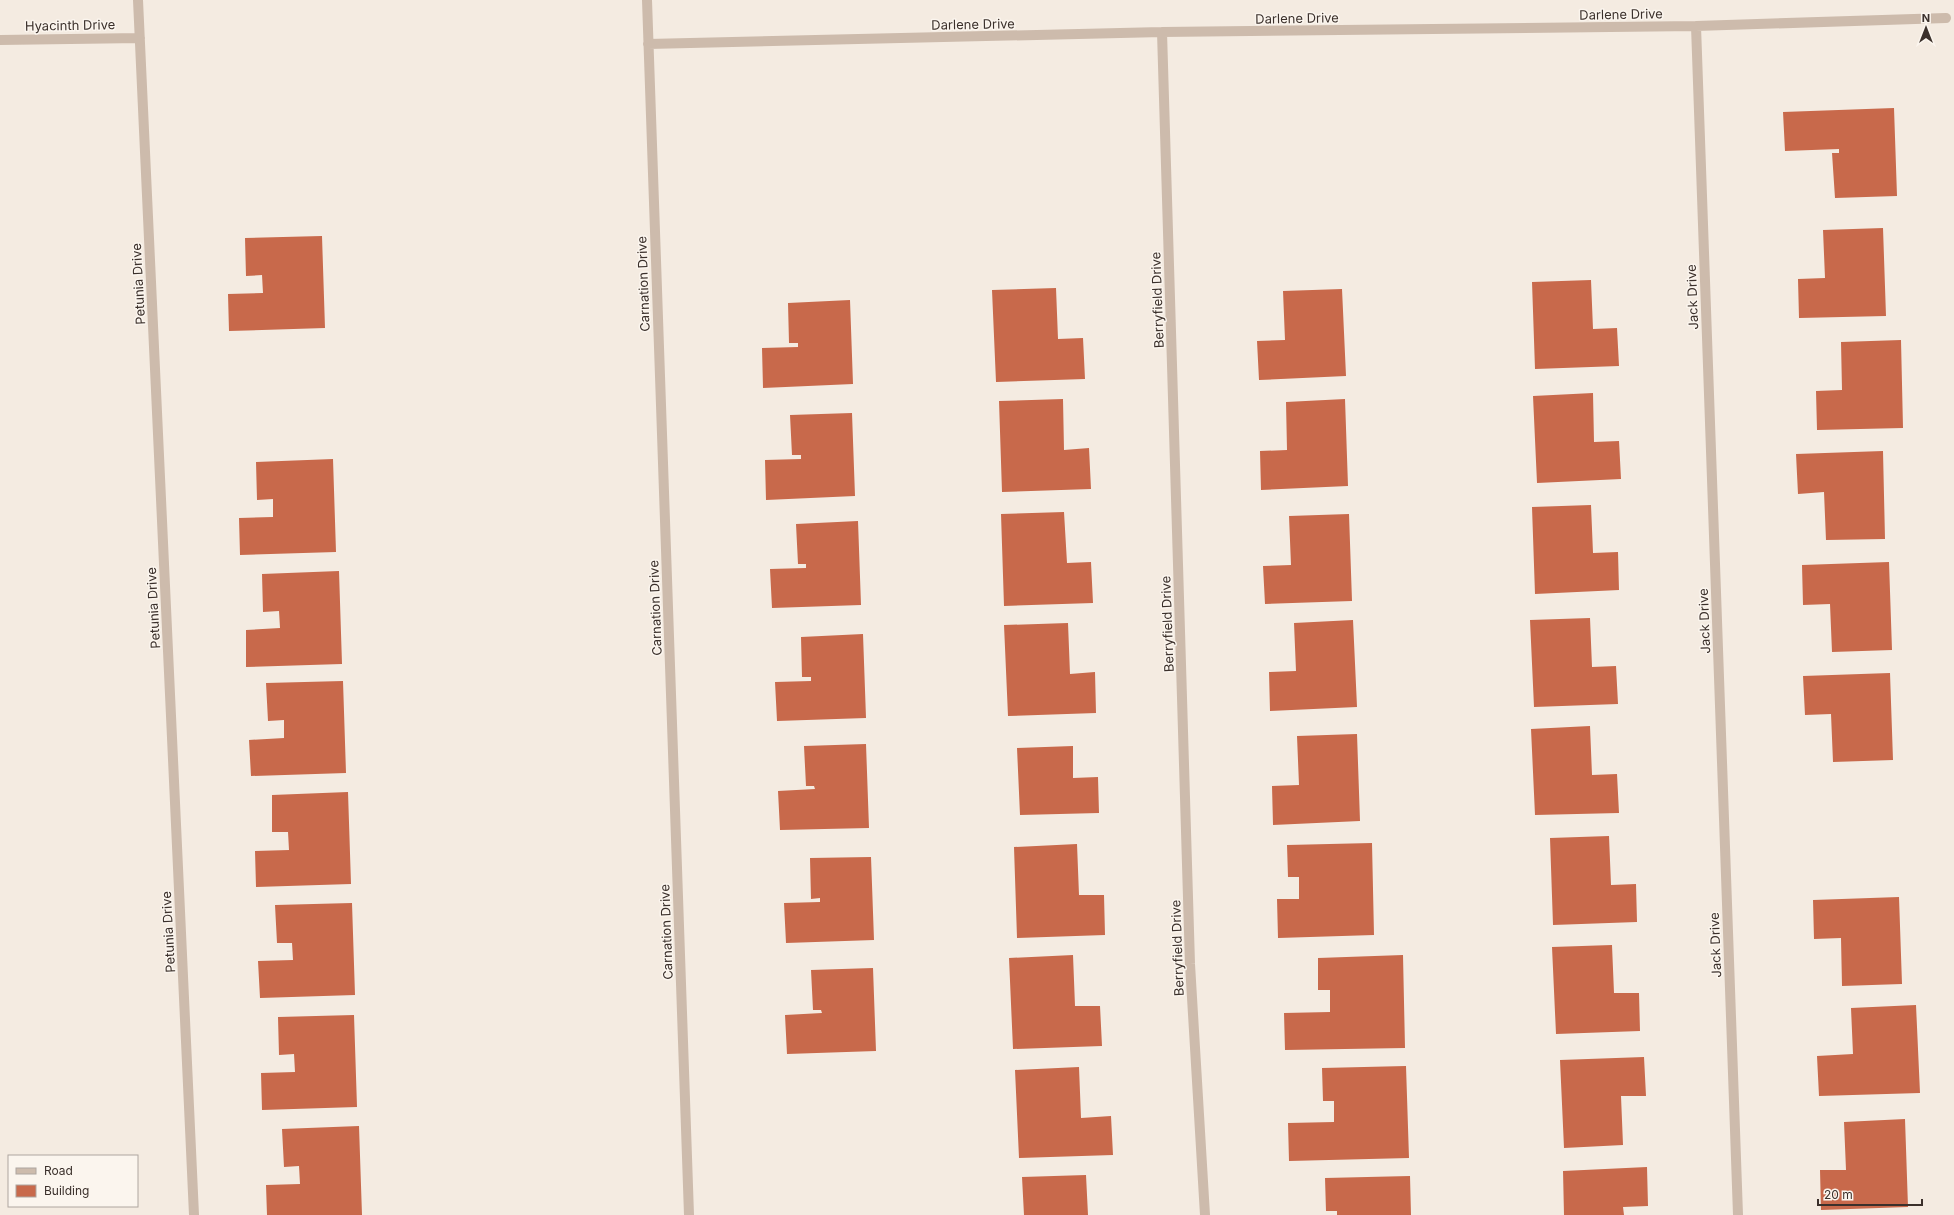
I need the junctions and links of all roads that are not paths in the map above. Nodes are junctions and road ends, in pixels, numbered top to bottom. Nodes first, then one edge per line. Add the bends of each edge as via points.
1 (138, 0) edge
2 (647, 0) edge
3 (1946, 18) dead end
4 (1696, 26) junction
5 (1162, 32) junction
6 (140, 38) junction
7 (0, 40) edge
8 (648, 44) junction
9 (194, 1215) edge
10 (689, 1215) edge
11 (1205, 1215) edge
12 (1738, 1215) edge

1 - 6 street, Petunia Drive
2 - 8 street, Carnation Drive
3 - 4 street, Darlene Drive
4 - 5 street, Darlene Drive
4 - 12 street, Jack Drive
5 - 8 street, Darlene Drive
5 - 11 street, Berryfield Drive via 1190,956
6 - 7 street, Hyacinth Drive
6 - 9 street, Petunia Drive
8 - 10 street, Carnation Drive

